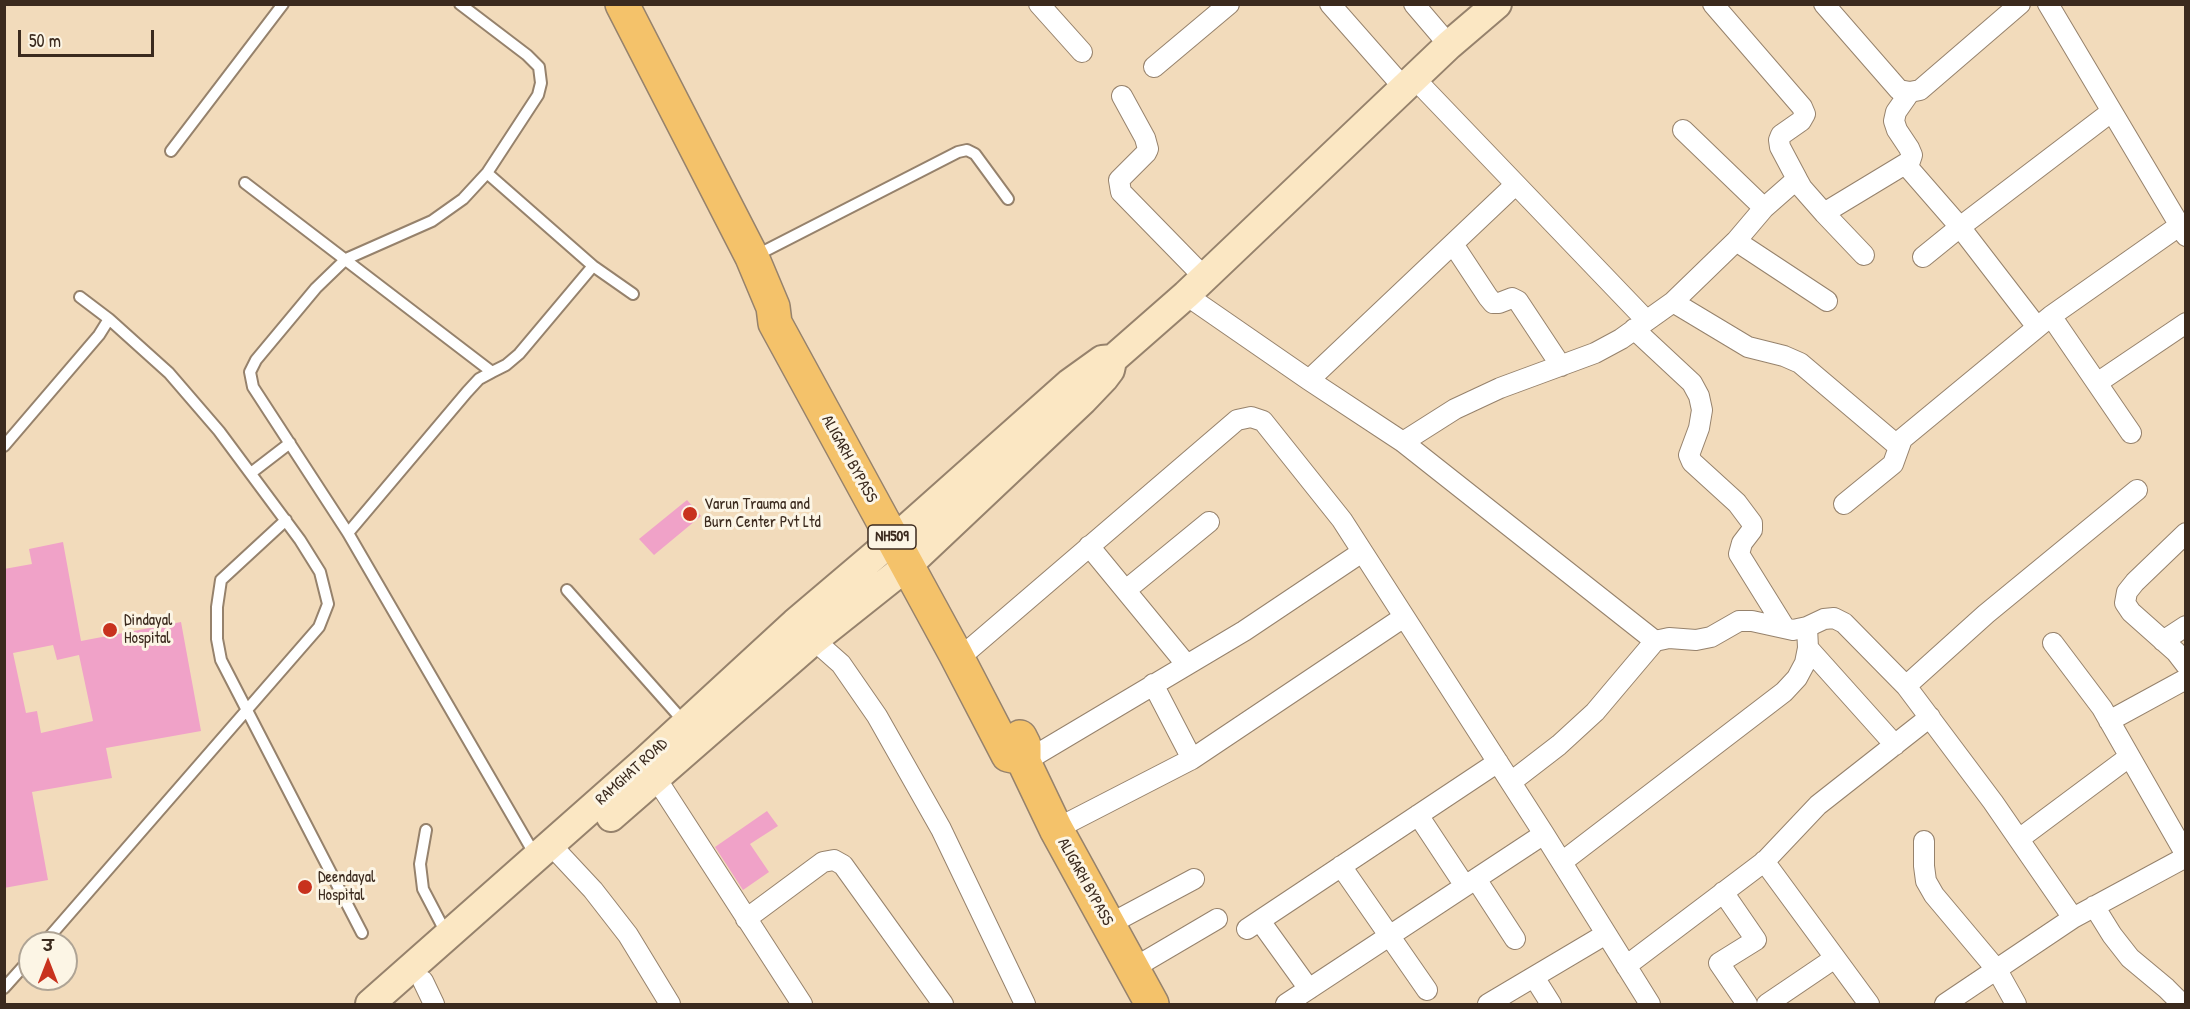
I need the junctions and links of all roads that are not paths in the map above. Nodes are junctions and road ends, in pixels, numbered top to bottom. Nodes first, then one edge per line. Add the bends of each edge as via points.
1 (283, 4) edge
2 (460, 4) edge
3 (622, 4) edge
4 (1039, 4) edge
5 (1228, 4) edge
6 (1330, 4) edge
7 (1414, 4) edge
8 (1497, 4) edge
9 (1713, 4) edge
10 (1824, 4) edge
11 (2020, 4) edge
12 (2048, 4) edge
13 (1449, 45) junction
14 (1082, 52) dead end
15 (1154, 68) dead end
16 (1410, 84) junction
17 (1910, 92) junction
18 (1122, 96) dead end
19 (2111, 112) junction
20 (1683, 130) dead end
21 (171, 151) dead end
22 (1906, 165) junction
23 (487, 173) junction
24 (1797, 179) junction
25 (245, 183) dead end
26 (1515, 185) junction
27 (1008, 199) dead end
28 (1764, 208) junction
29 (1824, 213) junction
30 (1960, 227) junction
31 (2182, 231) edge
32 (1736, 241) junction
33 (1453, 244) junction
34 (1864, 255) dead end
35 (752, 257) junction
36 (1923, 257) dead end
37 (346, 259) junction
38 (593, 266) junction
39 (1195, 287) junction
40 (633, 294) dead end
41 (80, 297) dead end
42 (1827, 301) dead end
43 (1673, 302) junction
44 (109, 319) junction
45 (2044, 322) junction
46 (2186, 323) edge
47 (1640, 325) junction
48 (1561, 366) junction
49 (492, 372) junction
50 (1309, 380) junction
51 (2097, 383) junction
52 (2131, 433) dead end
53 (1403, 442) junction
54 (290, 443) junction
55 (4, 446) edge
56 (1898, 446) junction
57 (251, 473) junction
58 (2137, 490) dead end
59 (1844, 504) dead end
60 (286, 520) junction
61 (1209, 522) dead end
62 (348, 533) junction
63 (2186, 533) edge
64 (1089, 546) junction
65 (907, 547) junction
66 (1362, 552) junction
67 (567, 590) dead end
68 (1126, 590) junction
69 (1404, 617) junction
70 (2186, 626) edge
71 (1807, 627) junction
72 (1785, 628) junction
73 (804, 632) junction
74 (1655, 641) junction
75 (2163, 641) junction
76 (2053, 643) dead end
77 (1808, 648) junction
78 (969, 649) junction
79 (1186, 664) junction
80 (2186, 665) edge
81 (2186, 679) edge
82 (1153, 684) junction
83 (1906, 686) junction
84 (248, 709) junction
85 (1930, 717) junction
86 (2109, 721) junction
87 (685, 723) junction
88 (1895, 745) junction
89 (2129, 757) junction
90 (1192, 759) junction
91 (1023, 760) junction
92 (1498, 762) junction
93 (650, 770) junction
94 (1510, 782) junction
95 (1418, 815) junction
96 (1056, 829) junction
97 (426, 830) dead end
98 (1544, 834) junction
99 (2019, 839) junction
100 (1924, 842) dead end
101 (550, 854) junction
102 (2186, 856) edge
103 (1764, 861) junction
104 (1562, 862) junction
105 (1341, 867) junction
106 (1194, 879) dead end
107 (1471, 882) junction
108 (1724, 892) junction
109 (2094, 906) junction
110 (2073, 918) junction
111 (746, 919) junction
112 (1217, 919) dead end
113 (1108, 925) junction
114 (54, 931) edge
115 (362, 933) dead end
116 (1606, 934) junction
117 (448, 936) junction
118 (1389, 936) junction
119 (1515, 939) dead end
120 (1835, 958) junction
121 (1626, 966) junction
122 (1132, 969) junction
123 (1997, 970) junction
124 (18, 972) edge
125 (1534, 977) junction
126 (4, 988) edge
127 (1309, 989) junction
128 (1427, 990) dead end
129 (428, 993) edge
130 (370, 1005) edge
131 (396, 1005) edge
132 (670, 1005) edge
133 (801, 1005) edge
134 (943, 1005) edge
135 (1025, 1005) edge
136 (1152, 1005) edge
137 (1286, 1005) edge
138 (1488, 1005) edge
139 (1551, 1005) edge
140 (1650, 1005) edge
141 (1747, 1005) edge
142 (1767, 1005) edge
143 (1869, 1005) edge
144 (1945, 1005) edge
145 (2016, 1005) edge
146 (2182, 1005) edge

1 - 21 lane
2 - 23 lane via 539,68 538,95
3 - 35 highway, ALIGARH BYPASS / NH509
4 - 14 street
5 - 15 street
6 - 16 street
7 - 13 street
8 - 13 main road, RAMGHAT ROAD
9 - 24 street via 1802,107 1805,114 1801,121 1779,140
10 - 17 street via 1899,90
11 - 17 street via 1920,90
12 - 19 street
13 - 16 main road, RAMGHAT ROAD
16 - 26 street
16 - 39 main road, RAMGHAT ROAD
17 - 22 street via 1894,121 1912,155
18 - 39 street via 1146,138 1148,149 1119,180 1121,192
19 - 30 street
19 - 31 street
20 - 28 street
22 - 29 street
22 - 30 street
23 - 37 lane via 463,199 432,221
23 - 38 lane
24 - 28 street
24 - 29 street
25 - 37 lane
26 - 33 street
26 - 47 street
27 - 35 lane via 975,154 967,150 958,152
28 - 32 street
29 - 34 street
30 - 36 street
30 - 45 street
31 - 45 street
32 - 42 street
32 - 43 street
33 - 48 street via 1493,303 1512,298 1518,301
33 - 50 street
35 - 65 highway, ALIGARH BYPASS / NH509 via 773,306 789,316
37 - 49 lane
37 - 54 lane via 316,288 250,372 253,387
38 - 40 lane
38 - 49 lane via 519,354
39 - 50 street
39 - 65 main road, RAMGHAT ROAD via 1113,359 1102,360 1070,383
41 - 44 lane
43 - 47 street
43 - 56 street via 1748,347 1800,363
44 - 55 lane
44 - 57 lane via 169,373
45 - 51 street
45 - 56 street
46 - 51 street
47 - 48 street via 1595,354
47 - 72 street via 1699,396 1699,428 1689,455 1752,523 1739,554
48 - 53 street via 1455,409
49 - 62 lane via 467,392
50 - 53 street
51 - 52 street
53 - 74 street
54 - 57 lane
54 - 62 lane
56 - 59 street via 1893,464
57 - 60 lane
58 - 83 street via 1986,614
60 - 84 lane via 221,580 217,639 221,660
60 - 84 lane via 320,572 328,604 319,627
61 - 68 street
62 - 101 lane
63 - 75 street via 2127,592 2126,603 2131,612
64 - 66 street via 1237,420 1251,417 1263,421 1342,520
64 - 68 street
64 - 78 street
65 - 73 main road, RAMGHAT ROAD
65 - 78 highway, ALIGARH BYPASS / NH509
65 - 91 highway, ALIGARH BYPASS / NH509 via 1008,755
66 - 69 street
66 - 79 street via 1244,631
67 - 87 lane
68 - 79 street
69 - 90 street
69 - 92 street
70 - 75 street
71 - 72 street
71 - 77 street
71 - 83 street via 1824,619 1844,623
72 - 74 street via 1739,621 1711,637
73 - 87 main road, RAMGHAT ROAD
73 - 93 main road, RAMGHAT ROAD
73 - 135 street via 841,664 877,716 941,829
74 - 94 street via 1594,712 1559,746
75 - 80 street
76 - 86 street
77 - 88 street
77 - 104 street via 1797,678 1784,692
78 - 91 highway, ALIGARH BYPASS / NH509 via 1024,745
79 - 82 street
81 - 86 street
82 - 90 street
82 - 91 street
83 - 85 street
84 - 114 lane
84 - 115 lane
85 - 88 street
85 - 99 street
86 - 89 street
87 - 93 main road, RAMGHAT ROAD
88 - 103 street via 1818,805
89 - 99 street
89 - 102 street
90 - 96 street
91 - 96 highway, ALIGARH BYPASS / NH509
92 - 94 street
92 - 95 street
93 - 101 main road, RAMGHAT ROAD
93 - 111 street
94 - 98 street
95 - 105 street
95 - 107 street
96 - 113 highway, ALIGARH BYPASS / NH509
97 - 117 lane via 420,864 423,889
98 - 104 street
98 - 107 street
99 - 110 street
100 - 123 street via 1926,881
101 - 117 main road, RAMGHAT ROAD
101 - 129 main road, RAMGHAT ROAD
101 - 132 street via 593,890 628,935
102 - 109 street
103 - 108 street
103 - 120 street
104 - 116 street
105 - 118 street
105 - 127 street via 1254,925
106 - 113 street
107 - 118 street
107 - 119 street
108 - 121 street
108 - 141 street via 1756,940 1719,963
109 - 110 street
109 - 146 street via 2130,958
110 - 123 street
111 - 133 street
111 - 134 street via 823,862 834,860 843,865
112 - 122 street
113 - 122 highway, ALIGARH BYPASS / NH509
116 - 121 street
116 - 125 street
117 - 130 main road, RAMGHAT ROAD
118 - 127 street
118 - 128 street
120 - 142 street
120 - 143 street
121 - 140 street
122 - 136 highway, ALIGARH BYPASS / NH509
123 - 144 street
123 - 145 street
124 - 126 lane
125 - 138 street
125 - 139 street
127 - 137 street
129 - 131 main road, RAMGHAT ROAD

